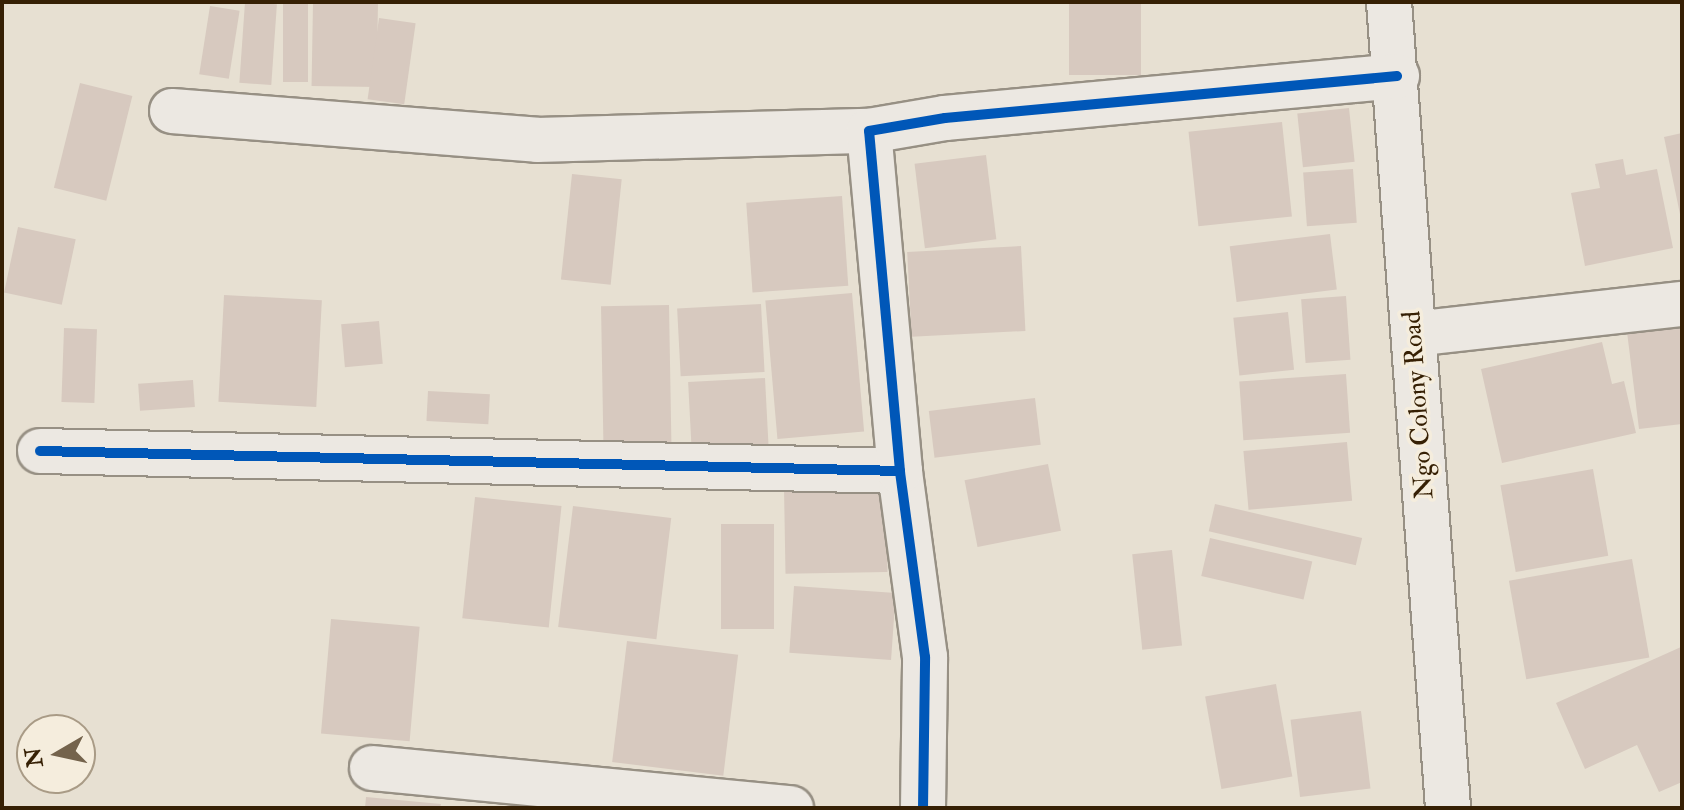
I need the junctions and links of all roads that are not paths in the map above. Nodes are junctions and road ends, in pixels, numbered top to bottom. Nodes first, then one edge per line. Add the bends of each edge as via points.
1 (1389, 2) edge
2 (1397, 76) junction
3 (172, 111) dead end
4 (869, 131) junction
5 (1682, 304) edge
6 (1414, 334) junction
7 (40, 451) dead end
8 (900, 471) junction
9 (372, 768) dead end
10 (791, 808) edge
11 (923, 808) edge
12 (1448, 808) edge

1 - 2 street, Ngo Colony Road
2 - 4 street via 945,118
2 - 6 street, Ngo Colony Road
3 - 4 street via 537,140
4 - 8 street
5 - 6 street
6 - 12 street, Ngo Colony Road
7 - 8 street
8 - 11 street via 925,657
9 - 10 street

